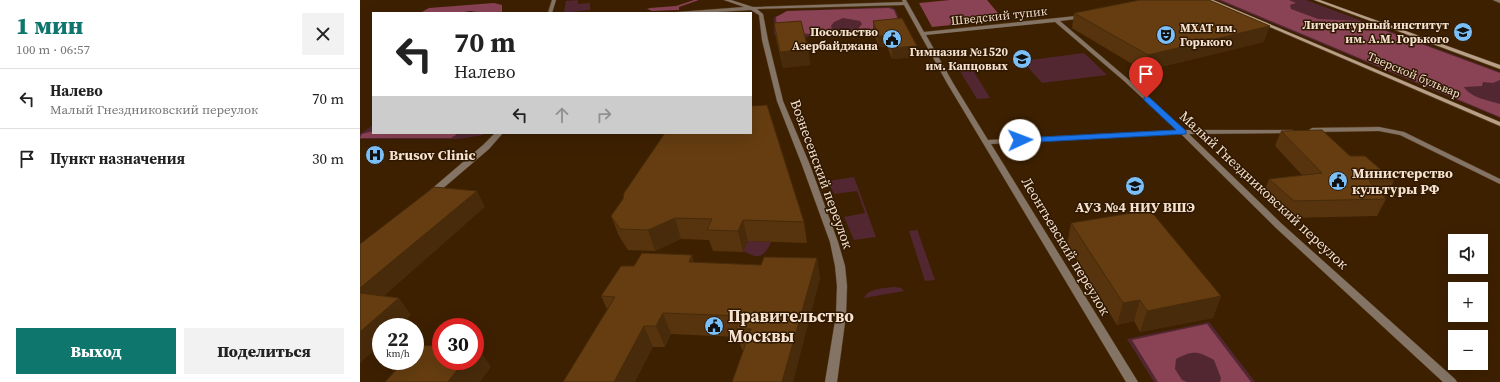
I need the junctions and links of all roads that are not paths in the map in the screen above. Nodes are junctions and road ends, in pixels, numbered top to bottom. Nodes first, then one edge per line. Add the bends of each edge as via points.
1 (554, 0) edge
2 (726, 0) edge
3 (1209, 0) edge
4 (1316, 0) edge
5 (1495, 0) edge
6 (905, 1) edge
7 (1500, 2) edge
8 (752, 8) junction
9 (550, 12) edge
10 (692, 12) edge
11 (1092, 15) edge
12 (1056, 20) junction
13 (922, 34) junction
14 (1500, 68) edge
15 (1500, 124) edge
16 (1183, 132) junction
17 (498, 134) edge
18 (986, 142) junction
19 (1500, 182) edge
20 (422, 202) edge
21 (831, 382) edge
22 (1132, 382) edge
23 (1451, 382) edge

1 - 9 street
2 - 8 street
3 - 15 main road, Тверской бульвар
4 - 14 main road
5 - 7 street
6 - 8 street
6 - 13 street, Леонтьевский переулок
8 - 10 street
8 - 21 street, Вознесенский переулок via 761,14 780,101 837,252 842,286 841,315
11 - 12 street, Шведский тупик
12 - 13 street, Шведский тупик
12 - 16 street, Малый Гнездниковский переулок
13 - 18 street, Леонтьевский переулок
16 - 18 street
16 - 19 street via 1392,130 1407,135
16 - 23 street, Малый Гнездниковский переулок via 1279,226
17 - 20 street via 470,162
18 - 22 street, Леонтьевский переулок

